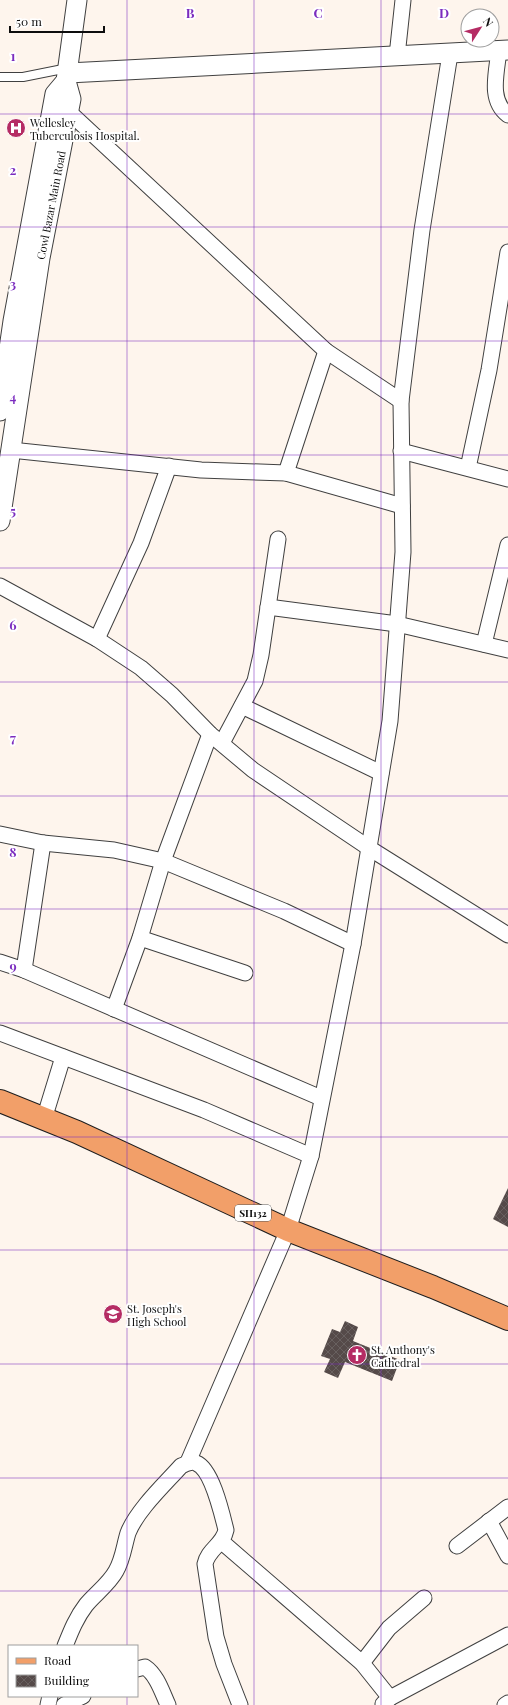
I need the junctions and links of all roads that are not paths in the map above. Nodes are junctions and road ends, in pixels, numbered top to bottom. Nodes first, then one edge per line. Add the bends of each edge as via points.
1 (77, 0) edge
2 (404, 0) edge
3 (503, 50) edge
4 (450, 54) junction
5 (398, 56) junction
6 (68, 74) junction
7 (0, 77) edge
8 (69, 112) junction
9 (508, 115) edge
10 (508, 252) edge
11 (505, 285) edge
12 (326, 351) junction
13 (401, 402) junction
14 (0, 411) edge
15 (11, 450) junction
16 (402, 451) junction
17 (169, 466) junction
18 (468, 468) junction
19 (286, 473) junction
20 (508, 479) edge
21 (402, 506) junction
22 (0, 521) edge
23 (278, 539) dead end
24 (508, 545) edge
25 (0, 586) edge
26 (268, 608) junction
27 (397, 624) junction
28 (97, 639) junction
29 (484, 644) junction
30 (508, 650) edge
31 (242, 706) junction
32 (210, 734) junction
33 (222, 743) junction
34 (381, 773) junction
35 (0, 834) edge
36 (43, 842) junction
37 (368, 848) junction
38 (164, 861) junction
39 (508, 935) edge
40 (140, 938) junction
41 (353, 944) junction
42 (0, 962) edge
43 (24, 970) junction
44 (245, 973) dead end
45 (114, 1009) junction
46 (0, 1033) edge
47 (63, 1057) junction
48 (321, 1098) junction
49 (0, 1101) edge
50 (44, 1119) junction
51 (311, 1156) junction
52 (288, 1230) junction
53 (508, 1319) edge
54 (188, 1462) junction
55 (508, 1507) edge
56 (489, 1522) junction
57 (222, 1542) junction
58 (457, 1546) dead end
59 (508, 1556) edge
60 (424, 1598) dead end
61 (508, 1635) edge
62 (65, 1645) edge
63 (362, 1663) junction
64 (138, 1670) edge
65 (81, 1697) edge
66 (386, 1702) edge
67 (508, 1703) edge
68 (64, 1705) edge
69 (168, 1705) edge
70 (240, 1705) edge
71 (505, 1705) edge

1 - 6 street
2 - 5 street
3 - 4 street
3 - 9 street via 495,96 500,108
4 - 5 street
4 - 13 street via 422,230
5 - 6 street
6 - 7 lane
6 - 8 street, Cowl Bazar Main Road via 71,99
6 - 14 street, Cowl Bazar Main Road via 55,94 13,321
8 - 12 street
8 - 15 street, Cowl Bazar Main Road via 40,258
10 - 11 street
11 - 18 street
12 - 13 street
12 - 19 street
13 - 16 street
15 - 17 street
15 - 22 street, Cowl Bazar Main Road
16 - 18 street
16 - 21 street
17 - 19 street via 201,470
17 - 28 street via 141,543
18 - 20 street
19 - 21 street
21 - 27 street via 403,552
23 - 26 street
24 - 29 street
25 - 28 street
26 - 27 street
26 - 31 street via 255,681
27 - 29 street
27 - 34 street via 390,721
28 - 32 street via 141,668
29 - 30 street
31 - 33 street
31 - 34 street
32 - 33 street
32 - 38 street
33 - 37 street via 253,770
34 - 37 street
35 - 36 street
36 - 38 street via 114,850
36 - 43 street
37 - 39 street
37 - 41 street
38 - 40 street
38 - 41 street via 284,911
40 - 44 street
40 - 45 street
41 - 48 street
42 - 43 street
43 - 45 street
45 - 48 street
46 - 47 street
47 - 50 street
47 - 51 street via 204,1110
48 - 51 street
49 - 50 main road, SH132
50 - 52 main road, SH132
51 - 52 street
52 - 53 main road, SH132
52 - 54 street
54 - 57 street via 204,1468 209,1476 226,1530
54 - 62 street via 181,1466 137,1517 128,1533 116,1572 75,1620
55 - 56 street
56 - 58 street
56 - 59 street
57 - 63 street
57 - 70 street via 210,1551 205,1564 216,1637
60 - 63 street via 389,1628
61 - 66 street
63 - 66 street
64 - 69 street via 145,1667 150,1670
65 - 68 street
67 - 71 street

